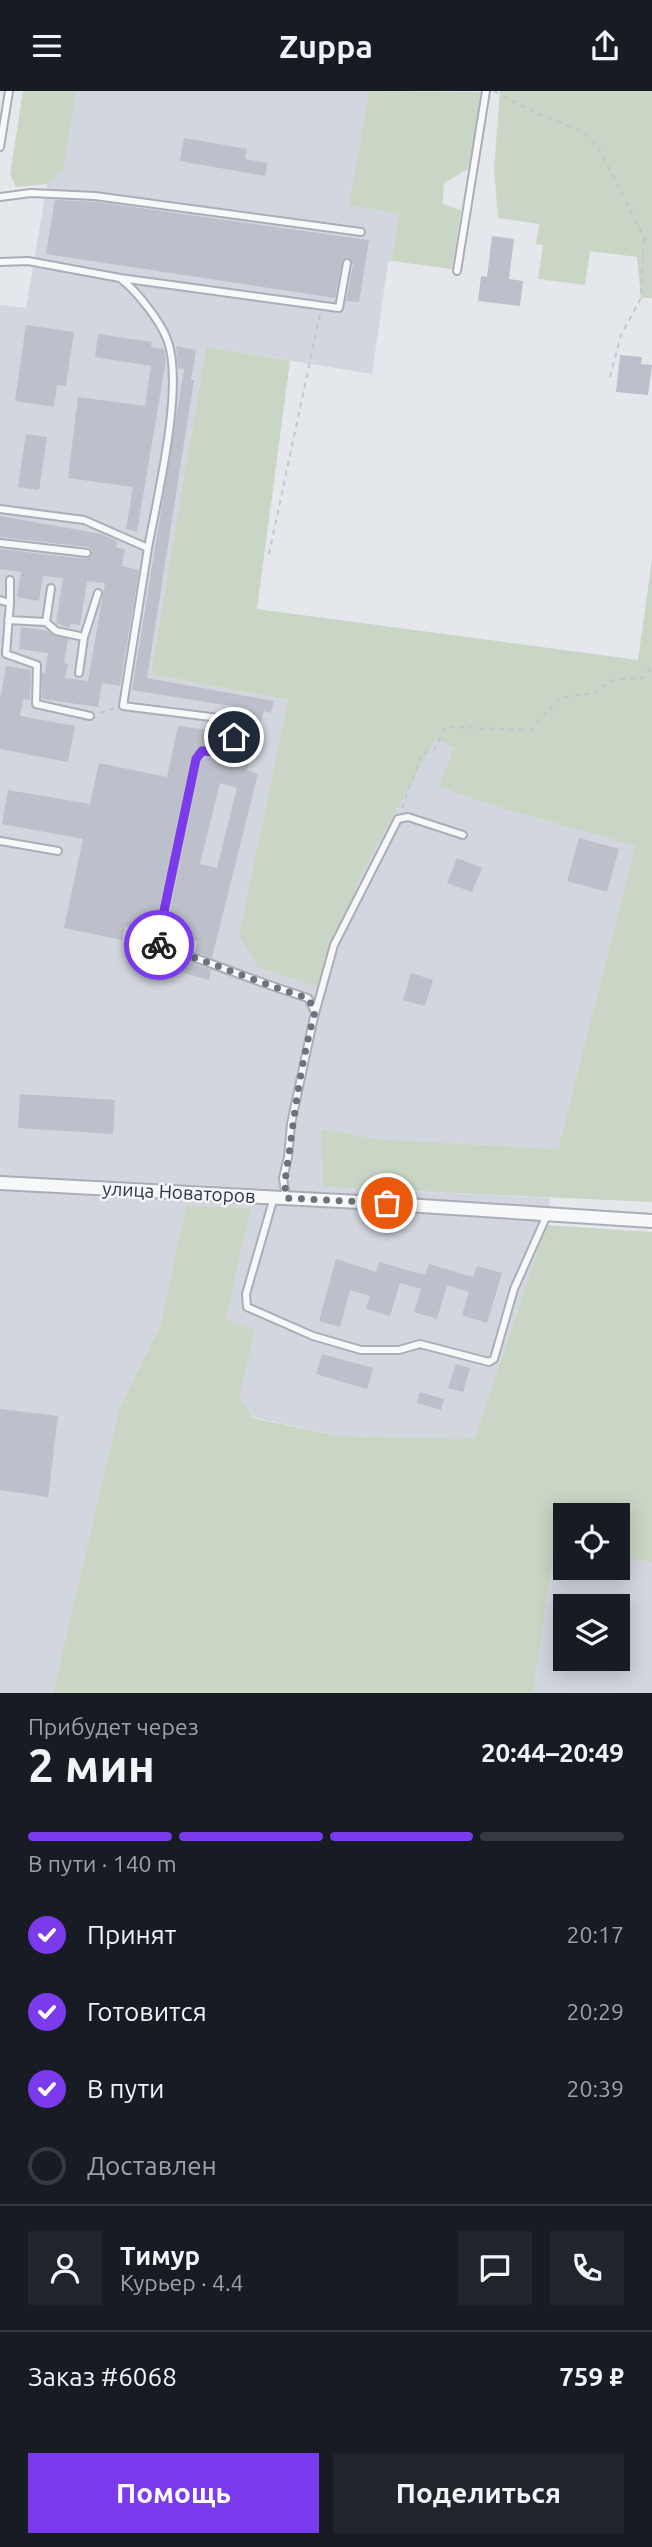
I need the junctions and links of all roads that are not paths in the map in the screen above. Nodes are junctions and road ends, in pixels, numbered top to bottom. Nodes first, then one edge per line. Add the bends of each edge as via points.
1 (9, 91) edge
2 (486, 91) edge
3 (0, 147) edge
4 (0, 197) edge
5 (361, 232) dead end
6 (0, 263) edge
7 (347, 263) dead end
8 (457, 271) dead end
9 (120, 278) junction
10 (0, 509) edge
11 (0, 543) edge
12 (148, 548) junction
13 (88, 553) dead end
14 (10, 580) dead end
15 (51, 588) dead end
16 (98, 593) dead end
17 (0, 600) edge
18 (10, 603) junction
19 (8, 620) junction
20 (46, 621) junction
21 (84, 637) junction
22 (79, 673) dead end
23 (90, 716) road end
24 (463, 835) dead end
25 (0, 841) edge
26 (58, 851) dead end
27 (315, 1012) junction
28 (0, 1183) edge
29 (280, 1197) junction
30 (547, 1214) junction
31 (652, 1221) edge

1 - 3 lane
2 - 8 lane
4 - 5 lane via 31,193 95,196
6 - 9 lane via 28,261
7 - 9 lane via 339,308
9 - 12 lane via 133,288 167,338 171,356 173,399
10 - 12 lane via 84,520
11 - 13 lane
12 - 27 lane via 123,706 235,720 233,753 202,751 196,759 157,944 308,998
14 - 18 lane
15 - 20 lane
16 - 21 lane
17 - 18 lane
18 - 19 lane
19 - 20 lane
19 - 23 lane via 6,655 37,666 36,704
20 - 21 lane via 56,632
21 - 22 lane
24 - 27 lane via 408,817 398,819 334,945
25 - 26 lane
27 - 29 lane
28 - 29 street, улица Новаторов
29 - 30 street, улица Новаторов
29 - 30 lane via 246,1294 247,1307 313,1336 361,1350 399,1350 421,1344 489,1362 494,1359 514,1289
30 - 31 street, улица Новаторов

